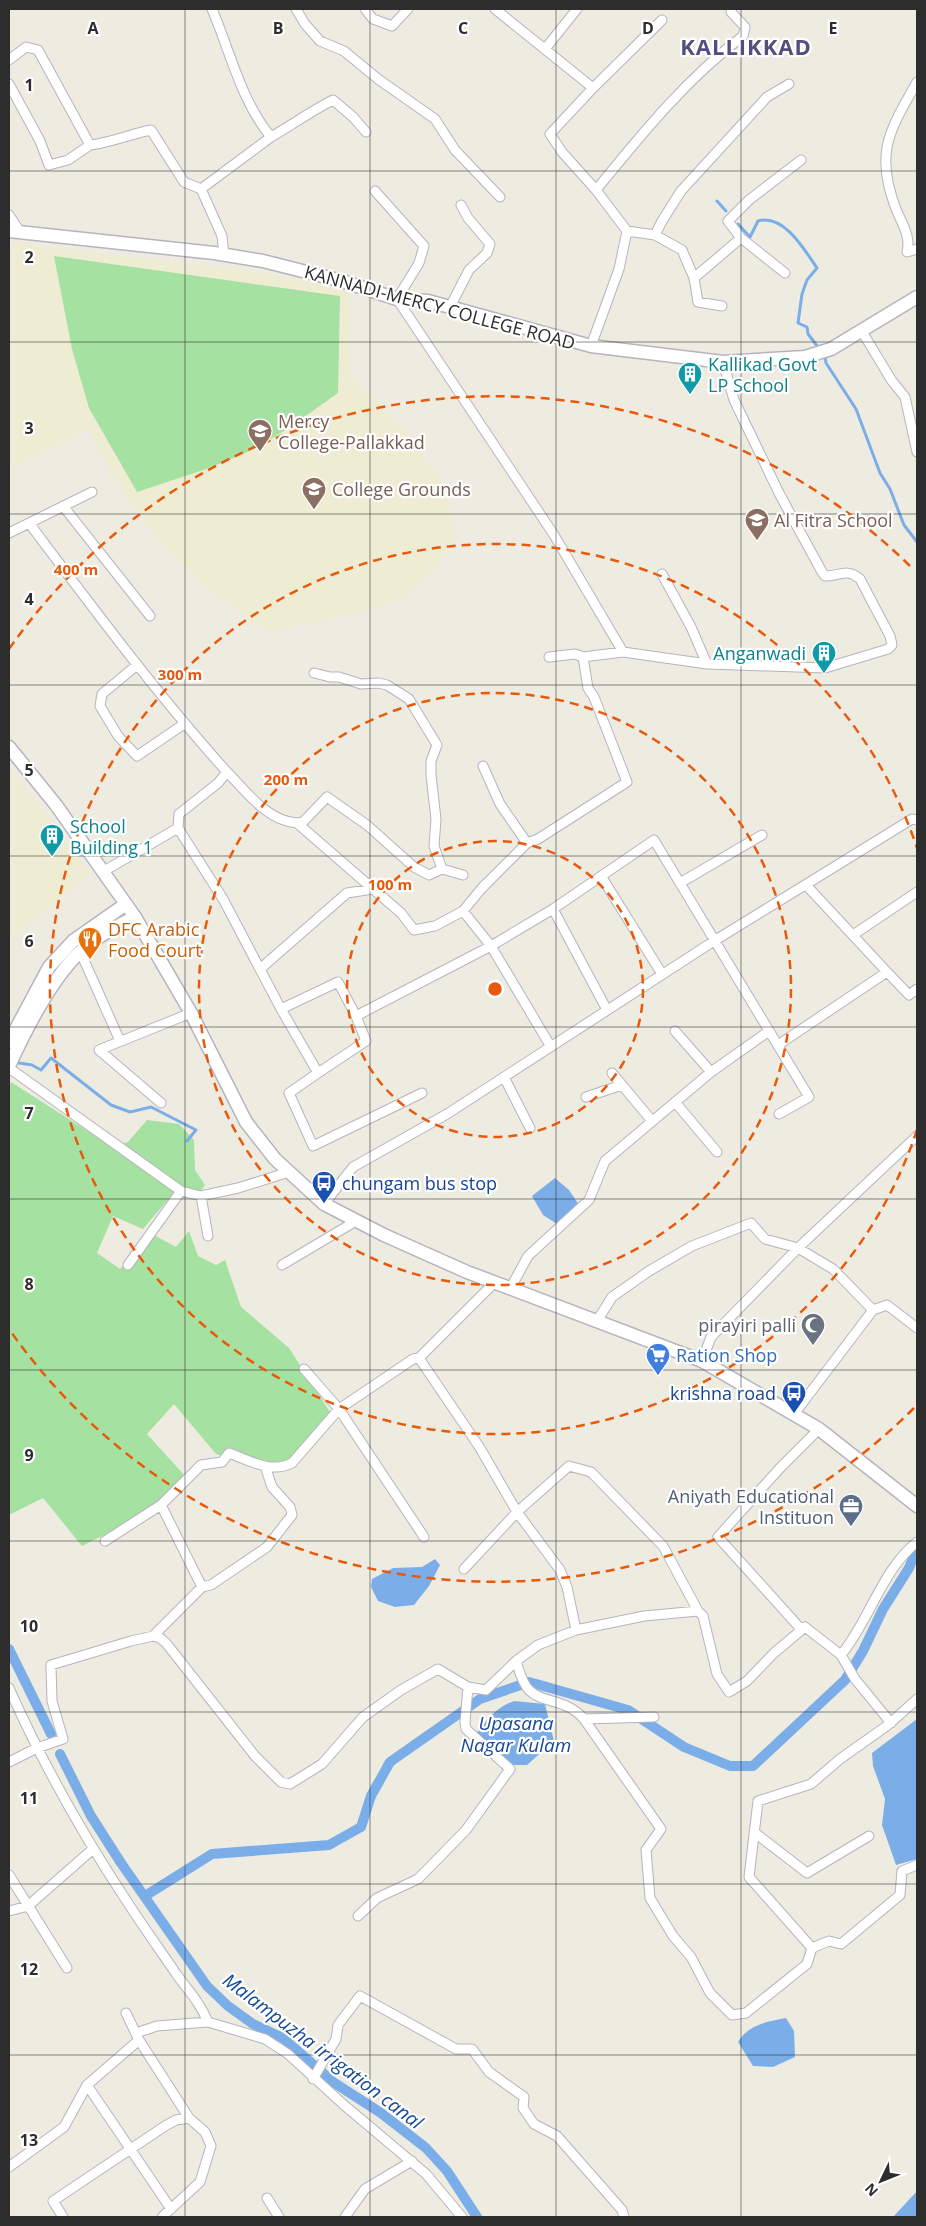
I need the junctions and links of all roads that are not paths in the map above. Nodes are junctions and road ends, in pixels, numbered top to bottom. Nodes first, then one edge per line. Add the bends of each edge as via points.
1 (212, 9) edge
2 (296, 9) edge
3 (365, 9) edge
4 (408, 9) edge
5 (495, 9) edge
6 (577, 9) edge
7 (731, 12) dead end
8 (662, 20) dead end
9 (545, 49) junction
10 (9, 60) edge
11 (917, 82) edge
12 (9, 84) edge
13 (789, 84) dead end
14 (594, 88) junction
15 (366, 132) dead end
16 (271, 137) junction
17 (90, 145) junction
18 (801, 160) dead end
19 (201, 189) junction
20 (596, 190) junction
21 (375, 191) dead end
22 (500, 198) dead end
23 (461, 205) dead end
24 (9, 215) edge
25 (627, 231) junction
26 (14, 232) edge
27 (655, 235) junction
28 (740, 238) junction
29 (917, 249) edge
30 (224, 255) junction
31 (785, 273) dead end
32 (694, 278) junction
33 (397, 299) junction
34 (916, 299) edge
35 (722, 306) dead end
36 (450, 307) junction
37 (861, 330) junction
38 (591, 346) junction
39 (723, 362) junction
40 (917, 452) edge
41 (92, 492) dead end
42 (63, 506) junction
43 (29, 523) junction
44 (9, 533) edge
45 (662, 574) dead end
46 (150, 616) dead end
47 (623, 652) junction
48 (550, 657) dead end
49 (583, 657) junction
50 (707, 664) junction
51 (137, 665) junction
52 (314, 673) dead end
53 (184, 724) junction
54 (9, 747) edge
55 (484, 766) dead end
56 (227, 772) junction
57 (917, 820) edge
58 (297, 823) junction
59 (178, 828) junction
60 (762, 835) dead end
61 (527, 843) junction
62 (442, 869) junction
63 (104, 871) junction
64 (463, 875) dead end
65 (600, 876) junction
66 (680, 883) junction
67 (806, 884) junction
68 (373, 889) junction
69 (917, 892) edge
70 (126, 904) junction
71 (553, 909) junction
72 (463, 911) junction
73 (135, 917) junction
74 (853, 935) junction
75 (714, 941) junction
76 (491, 946) junction
77 (80, 951) junction
78 (260, 969) junction
79 (887, 972) junction
80 (662, 974) junction
81 (917, 989) edge
82 (281, 1009) junction
83 (607, 1010) junction
84 (191, 1013) junction
85 (356, 1016) junction
86 (675, 1030) dead end
87 (769, 1031) junction
88 (120, 1041) junction
89 (9, 1042) edge
90 (778, 1045) junction
91 (551, 1047) junction
92 (9, 1067) edge
93 (711, 1072) junction
94 (318, 1073) junction
95 (612, 1073) dead end
96 (504, 1077) junction
97 (622, 1085) junction
98 (422, 1094) dead end
99 (586, 1097) dead end
100 (675, 1102) junction
101 (161, 1103) dead end
102 (779, 1114) dead end
103 (652, 1121) junction
104 (530, 1128) dead end
105 (917, 1136) edge
106 (717, 1152) dead end
107 (289, 1172) junction
108 (181, 1191) junction
109 (200, 1196) junction
110 (324, 1204) junction
111 (356, 1221) junction
112 (208, 1236) dead end
113 (798, 1248) junction
114 (128, 1265) dead end
115 (282, 1265) dead end
116 (494, 1282) junction
117 (510, 1288) junction
118 (873, 1310) junction
119 (597, 1321) junction
120 (917, 1328) edge
121 (419, 1358) junction
122 (702, 1362) junction
123 (304, 1369) dead end
124 (338, 1409) junction
125 (794, 1414) junction
126 (819, 1429) junction
127 (265, 1466) junction
128 (161, 1505) junction
129 (917, 1506) edge
130 (518, 1512) junction
131 (424, 1537) dead end
132 (105, 1541) dead end
133 (917, 1542) edge
134 (464, 1568) dead end
135 (202, 1587) junction
136 (698, 1611) junction
137 (805, 1628) junction
138 (576, 1630) junction
139 (153, 1636) junction
140 (841, 1655) junction
141 (516, 1662) junction
142 (468, 1687) junction
143 (9, 1688) edge
144 (917, 1699) edge
145 (654, 1717) dead end
146 (584, 1719) junction
147 (891, 1723) junction
148 (37, 1748) junction
149 (9, 1762) edge
150 (754, 1832) junction
151 (869, 1836) dead end
152 (92, 1849) junction
153 (917, 1865) edge
154 (9, 1875) edge
155 (28, 1906) junction
156 (9, 1910) edge
157 (358, 1916) dead end
158 (812, 1948) junction
159 (67, 1968) dead end
160 (126, 2013) dead end
161 (208, 2022) junction
162 (138, 2037) junction
163 (314, 2079) junction
164 (87, 2085) junction
165 (189, 2118) junction
166 (132, 2149) junction
167 (412, 2161) junction
168 (9, 2167) edge
169 (267, 2198) dead end
170 (171, 2209) junction
171 (63, 2217) edge
172 (162, 2217) edge
173 (279, 2217) edge
174 (346, 2217) edge
175 (462, 2217) edge
176 (624, 2217) edge

1 - 16 street via 242,87
2 - 22 street via 320,41 344,51 435,119 455,150
3 - 4 street via 373,19 392,26
5 - 9 street
6 - 9 street
7 - 20 street via 745,27 743,36 707,65 661,113
8 - 14 street
9 - 14 street
10 - 17 street via 26,47 38,50
11 - 29 street via 890,130 886,150 896,207 910,243 907,252
12 - 17 street via 40,141 49,165 68,160
13 - 27 street via 767,97 681,192
14 - 20 street via 550,134
15 - 16 street via 333,100
16 - 19 street
17 - 19 street via 151,130 184,182
18 - 28 street via 749,200 728,221
19 - 30 street via 222,236
20 - 25 street
21 - 33 street via 424,246 419,263
23 - 36 street via 490,244 487,253 469,270
24 - 26 street
25 - 27 street
25 - 38 street via 619,269
26 - 30 main road, KANNADI-MERCY COLLEGE ROAD
27 - 32 street via 682,250
28 - 31 street
28 - 32 street
30 - 33 main road, KANNADI-MERCY COLLEGE ROAD via 272,263
32 - 35 street via 698,302
33 - 36 main road, KANNADI-MERCY COLLEGE ROAD
33 - 47 street via 554,535
34 - 37 main road, KANNADI-MERCY COLLEGE ROAD
36 - 38 main road, KANNADI-MERCY COLLEGE ROAD
37 - 39 main road, KANNADI-MERCY COLLEGE ROAD via 830,349 805,358
37 - 40 street via 905,397
38 - 39 main road, KANNADI-MERCY COLLEGE ROAD
39 - 50 street via 734,400 822,572 825,576 838,573 855,575 860,579 892,645 825,668
41 - 42 street
42 - 43 street
42 - 46 street
43 - 44 street
43 - 51 street
45 - 50 street
47 - 49 street
47 - 50 street
48 - 49 street via 575,654
49 - 61 street via 588,688 627,782
51 - 53 street
51 - 53 street via 102,694 100,706 118,736 137,756
52 - 62 street via 361,684 387,685 408,699 437,745 431,761 431,775 436,819 434,846
53 - 56 street
54 - 63 main road
55 - 61 street via 500,804
56 - 58 street via 263,808 285,822
56 - 59 street via 179,814
57 - 67 street via 912,819
58 - 62 street via 304,821 327,797 367,825 414,867 429,875
58 - 68 street
59 - 63 street
59 - 78 street via 223,899
60 - 66 street
61 - 72 street
62 - 64 street
63 - 70 main road
65 - 66 street via 654,840
65 - 71 street
65 - 80 street
66 - 75 street
67 - 74 street
67 - 75 street
68 - 72 street via 401,913 414,930 435,926
68 - 78 street via 347,893
69 - 74 street
70 - 73 main road
70 - 89 main road via 73,941 49,967
71 - 76 street
71 - 83 street
72 - 76 street
73 - 77 main road
73 - 84 main road
74 - 79 street
75 - 80 street
75 - 87 street
76 - 85 street
76 - 91 street
77 - 88 street
77 - 92 main road via 63,971 26,1030
78 - 82 street
79 - 81 street via 909,995
79 - 90 street
80 - 83 street
82 - 85 street via 338,982
82 - 94 street
83 - 91 street
84 - 88 street
84 - 107 main road via 246,1122 274,1159
85 - 94 street via 366,1042
86 - 93 street
87 - 90 street
87 - 93 street
88 - 101 street via 99,1050
90 - 102 street via 809,1097
91 - 96 street
92 - 108 street
93 - 100 street
94 - 98 street via 289,1093 313,1146
95 - 97 street
96 - 104 street
96 - 110 street via 447,1114 353,1167
97 - 99 street
97 - 103 street
100 - 103 street
100 - 106 street
103 - 117 street via 605,1161 589,1200 528,1256
105 - 113 street
107 - 109 street
107 - 110 main road
108 - 109 street
108 - 114 street
109 - 112 street
110 - 111 main road
111 - 115 street
111 - 116 main road
113 - 118 street via 832,1269
113 - 119 street via 766,1239 750,1223 692,1246 649,1271 612,1297
113 - 122 street via 711,1338
116 - 117 main road
116 - 121 street
117 - 119 main road
118 - 120 street via 887,1305
118 - 125 street
119 - 122 main road
121 - 124 street via 412,1359
121 - 130 street via 480,1448
122 - 125 main road
123 - 124 street
124 - 127 street via 292,1463 283,1467
124 - 131 street
125 - 126 main road
126 - 129 main road
126 - 137 street via 718,1537 800,1628
127 - 128 street via 229,1454 222,1462 201,1465
127 - 135 street via 272,1487 290,1507 292,1515 267,1547 228,1575
128 - 132 street
128 - 135 street
130 - 134 street
130 - 136 street via 569,1466 591,1472 663,1546
130 - 138 street via 560,1570
133 - 140 street via 905,1552 881,1586 851,1643
135 - 139 street
136 - 137 street via 703,1616 717,1674 729,1692 747,1681
136 - 138 street via 644,1616
137 - 140 street
138 - 141 street via 538,1645
139 - 142 street via 166,1643 255,1756 281,1782 290,1784 322,1764 363,1717 438,1669
139 - 148 street via 51,1665 52,1701 63,1739
140 - 147 street via 854,1679
141 - 142 street via 486,1690
141 - 146 street via 530,1691 570,1706
142 - 157 street via 465,1726 510,1770 466,1830 418,1879 377,1898
143 - 148 street
144 - 147 street
145 - 146 street
146 - 158 street via 661,1829 646,1850 650,1898 673,1936 691,1957 710,1993 732,2015 746,2014 807,1964
147 - 150 street via 811,1784 758,1801
148 - 149 street
148 - 152 street
150 - 151 street via 807,1873
150 - 158 street via 748,1877
152 - 155 street
152 - 161 street via 157,1947 200,2003
153 - 158 street via 902,1870 900,1895 840,1944 829,1941
154 - 155 street
155 - 156 street
155 - 159 street
160 - 162 street
161 - 162 street via 157,2026
161 - 163 street via 265,2039 288,2054
162 - 164 street
162 - 165 street
163 - 167 street
163 - 176 street via 336,2039 338,2025 360,1996 456,2049 472,2049 489,2072 524,2097 523,2108 534,2124 557,2136 622,2210
164 - 166 street
164 - 168 street via 64,2127
165 - 166 street via 176,2120
165 - 170 street via 205,2132 212,2146 200,2182
166 - 170 street
166 - 171 street via 53,2200
167 - 174 street via 365,2189
167 - 175 street
169 - 173 street
170 - 172 street

